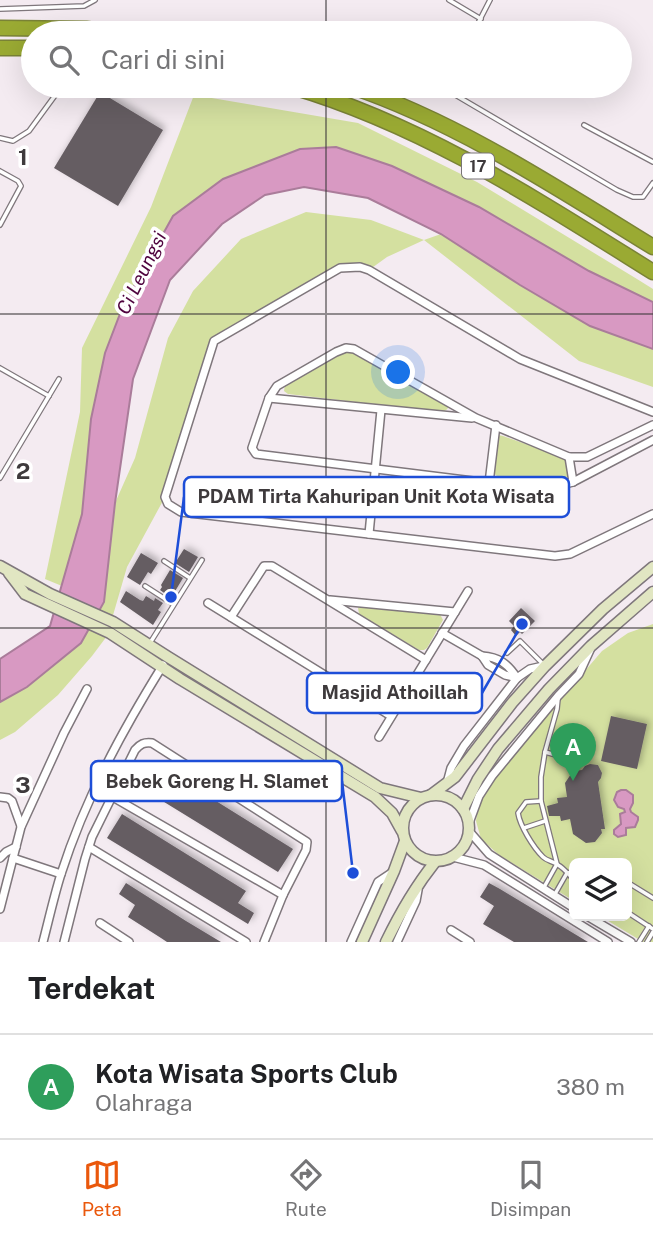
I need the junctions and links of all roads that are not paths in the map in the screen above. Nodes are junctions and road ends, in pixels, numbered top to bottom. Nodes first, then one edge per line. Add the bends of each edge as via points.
1 (95, 0) edge
2 (449, 0) edge
3 (490, 0) edge
4 (0, 9) edge
5 (481, 19) joint
6 (0, 28) edge
7 (21, 28) edge
8 (0, 48) edge
9 (21, 48) edge
10 (53, 98) edge
11 (325, 98) edge
12 (379, 98) edge
13 (461, 98) edge
14 (584, 125) dead end
15 (0, 138) edge
16 (653, 162) edge
17 (0, 171) edge
18 (653, 183) edge
19 (0, 225) edge
20 (653, 247) edge
21 (653, 272) edge
22 (0, 368) edge
23 (59, 379) dead end
24 (49, 396) junction
25 (269, 398) junction
26 (381, 410) junction
27 (653, 412) edge
28 (476, 418) junction
29 (496, 425) junction
30 (653, 425) edge
31 (653, 440) edge
32 (569, 457) junction
33 (376, 469) junction
34 (0, 478) edge
35 (573, 482) junction
36 (489, 483) junction
37 (653, 514) edge
38 (369, 534) junction
39 (202, 560) dead end
40 (164, 561) dead end
41 (3, 567) edge
42 (652, 568) edge
43 (190, 578) junction
44 (145, 586) dead end
45 (468, 591) dead end
46 (653, 592) edge
47 (326, 599) junction
48 (208, 603) dead end
49 (173, 604) junction
50 (454, 612) junction
51 (231, 617) junction
52 (97, 621) junction
53 (442, 633) junction
54 (149, 645) junction
55 (591, 646) junction
56 (507, 653) dead end
57 (425, 660) junction
58 (165, 662) junction
59 (545, 666) junction
60 (517, 678) junction
61 (87, 689) dead end
62 (558, 696) junction
63 (391, 716) junction
64 (379, 737) dead end
65 (545, 752) junction
66 (582, 762) dead end
67 (447, 783) junction
68 (111, 796) junction
69 (0, 797) edge
70 (426, 797) junction
71 (541, 801) junction
72 (463, 809) junction
73 (545, 821) junction
74 (21, 827) junction
75 (469, 827) junction
76 (524, 828) junction
77 (403, 836) junction
78 (16, 847) junction
79 (89, 847) junction
80 (453, 857) junction
81 (0, 858) edge
82 (13, 858) junction
83 (435, 862) junction
84 (557, 864) junction
85 (394, 871) junction
86 (567, 873) joint
87 (61, 874) junction
88 (419, 882) junction
89 (632, 885) edge
90 (543, 888) junction
91 (2, 890) edge
92 (283, 895) junction
93 (554, 895) junction
94 (653, 898) edge
95 (569, 905) edge
96 (0, 909) edge
97 (632, 915) edge
98 (595, 921) edge
99 (100, 923) dead end
100 (652, 929) edge
101 (451, 930) dead end
102 (43, 942) edge
103 (64, 942) edge
104 (129, 942) edge
105 (246, 942) edge
106 (264, 942) edge
107 (351, 942) edge
108 (362, 942) edge
109 (386, 942) edge
110 (397, 942) edge
111 (470, 942) edge
112 (608, 942) edge
113 (631, 942) edge
114 (639, 942) edge
115 (647, 942) edge

1 - 4 lane via 84,6
2 - 5 lane
3 - 5 lane
6 - 7 highway
8 - 9 highway
10 - 15 lane via 29,131 13,141
11 - 21 highway, 17 via 444,147
12 - 20 highway, 17 via 453,129
13 - 18 lane via 625,194 643,197
14 - 16 lane
17 - 19 lane via 21,187
22 - 24 lane
23 - 24 lane
24 - 34 lane
25 - 26 street
25 - 28 street via 277,386 346,348
25 - 33 street via 252,448 256,454
26 - 28 street
26 - 33 street
27 - 38 street via 520,359 369,270 340,268 214,341 165,497 181,512
28 - 29 street
29 - 32 street
29 - 36 street
30 - 32 street via 587,457
31 - 35 street
32 - 35 street
33 - 36 street
33 - 38 street
35 - 36 street via 554,487
37 - 38 street via 570,554 555,556
39 - 43 lane
40 - 43 lane
41 - 52 street via 48,599
42 - 59 street
43 - 49 lane
44 - 49 lane
45 - 50 street
46 - 55 street
47 - 50 street
47 - 51 street via 272,566 264,566
47 - 57 street
48 - 51 street
49 - 54 lane
50 - 53 street
51 - 63 street
52 - 54 street via 113,622
52 - 58 street via 110,633
53 - 57 street
53 - 60 street via 482,656 488,665
54 - 58 street
55 - 62 street via 579,674
55 - 72 street via 498,749
56 - 59 lane via 520,641
57 - 63 street
58 - 70 street via 380,788
58 - 77 street via 375,797 392,813
58 - 87 street via 114,748
59 - 60 street
59 - 67 street
60 - 67 street via 464,746
61 - 74 street
62 - 65 lane
62 - 75 street via 492,776
63 - 64 street
65 - 66 lane
65 - 71 lane
67 - 70 street
68 - 79 street
68 - 92 street
68 - 92 street via 135,750 152,743 307,842
69 - 74 street via 12,801
70 - 72 street via 449,797
70 - 77 street via 406,812
71 - 73 lane
71 - 76 lane via 522,806 518,813
72 - 75 street
73 - 76 lane
73 - 84 lane
74 - 78 street
75 - 80 street via 468,839
75 - 90 street via 489,854
76 - 84 lane via 542,856
77 - 83 street via 417,856
77 - 85 street
78 - 81 street
78 - 82 street
79 - 103 street
79 - 105 street
80 - 83 street
80 - 112 street via 484,865
82 - 87 street
82 - 91 street
83 - 88 street
84 - 86 lane
84 - 90 lane
85 - 107 street via 378,882
85 - 108 street
86 - 93 lane
87 - 102 street
88 - 109 street
88 - 110 street via 416,901
89 - 94 lane
90 - 93 street
91 - 96 street
92 - 106 street
93 - 95 street
97 - 100 lane
98 - 113 street
99 - 104 street
100 - 114 lane
100 - 115 lane
101 - 111 street

